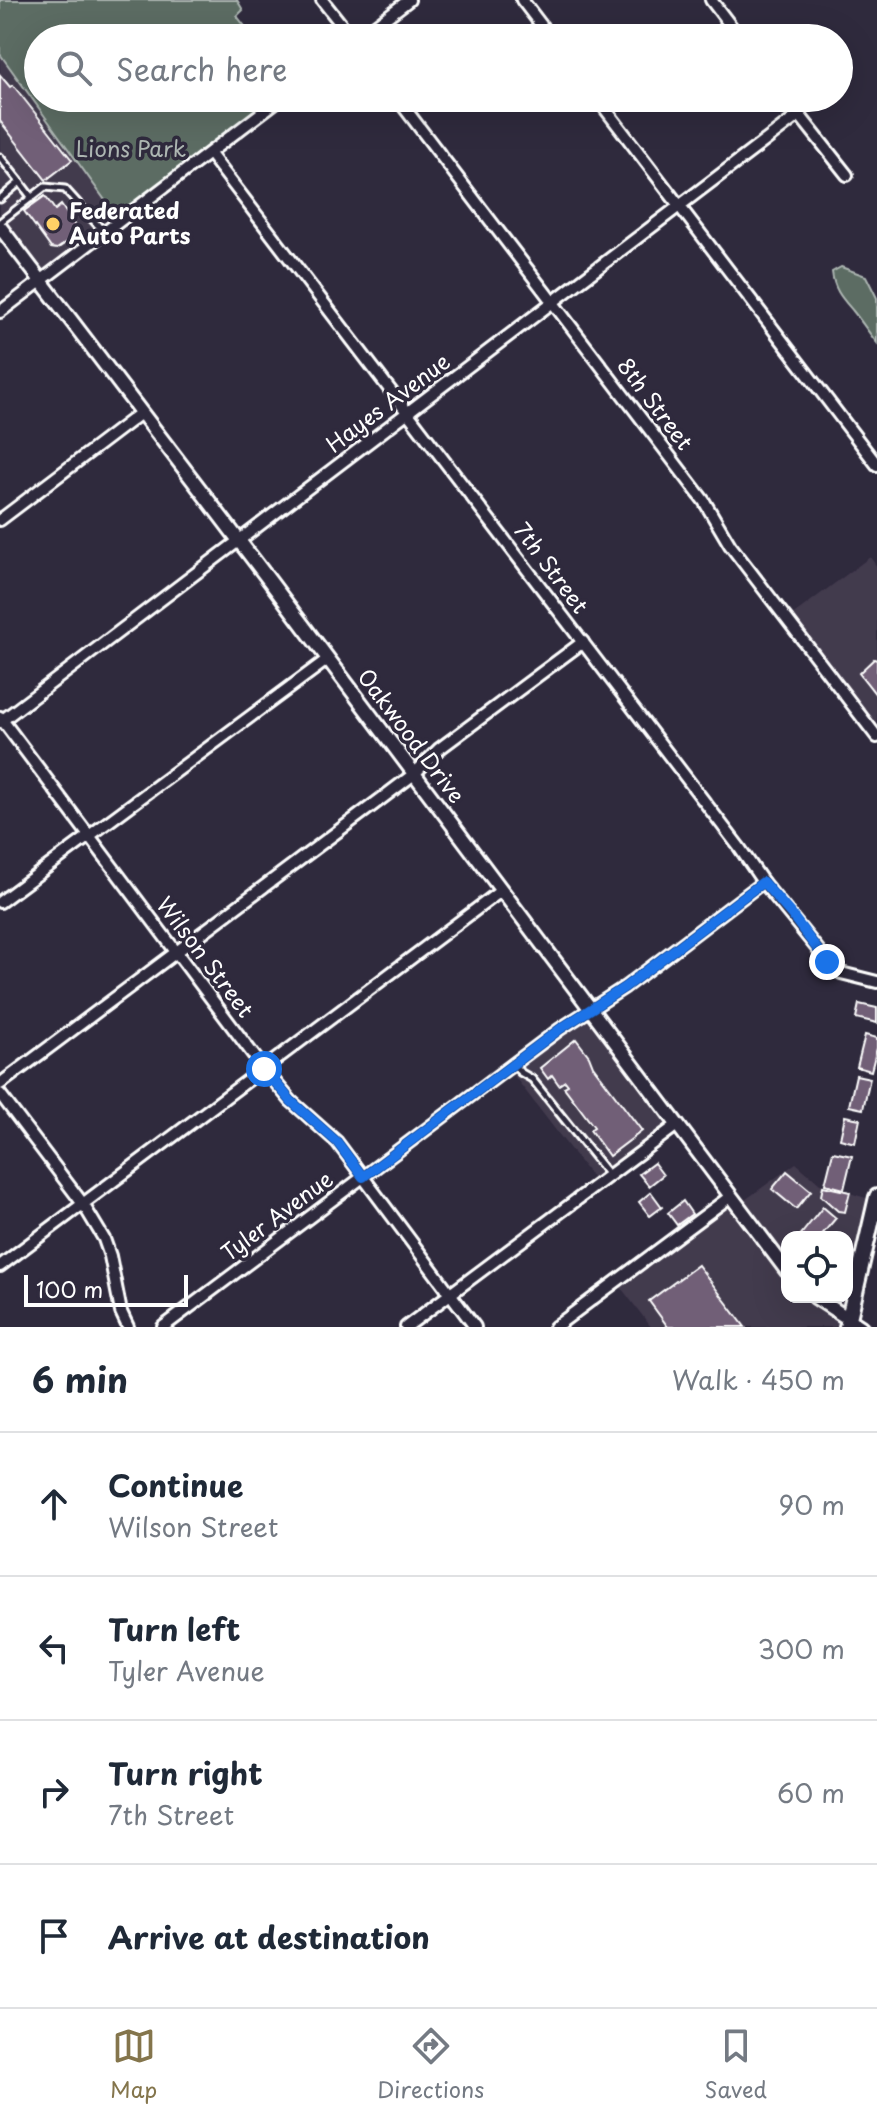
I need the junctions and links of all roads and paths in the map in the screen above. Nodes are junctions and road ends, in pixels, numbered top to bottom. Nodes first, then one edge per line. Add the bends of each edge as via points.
1 (322, 0) edge
2 (409, 0) edge
3 (522, 0) edge
4 (711, 0) edge
5 (341, 24) edge
6 (377, 24) edge
7 (540, 24) edge
8 (729, 24) edge
9 (263, 112) edge
10 (408, 112) edge
11 (608, 112) edge
12 (797, 112) edge
13 (799, 115) junction
14 (210, 154) junction
15 (0, 157) edge
16 (847, 175) dead end
17 (20, 182) junction
18 (32, 198) junction
19 (0, 199) edge
20 (679, 206) junction
21 (0, 224) edge
22 (105, 232) junction
23 (41, 281) junction
24 (553, 302) junction
25 (0, 312) edge
26 (141, 413) junction
27 (408, 413) junction
28 (877, 465) edge
29 (0, 520) edge
30 (239, 541) junction
31 (583, 642) junction
32 (328, 659) junction
33 (1, 720) edge
34 (877, 737) edge
35 (414, 774) junction
36 (88, 836) junction
37 (763, 882) junction
38 (502, 890) junction
39 (0, 902) edge
40 (177, 952) junction
41 (877, 982) edge
42 (590, 1010) junction
43 (513, 1064) junction
44 (264, 1069) junction
45 (0, 1084) edge
46 (0, 1094) edge
47 (677, 1125) junction
48 (608, 1175) junction
49 (363, 1177) junction
50 (731, 1196) junction
51 (877, 1197) edge
52 (83, 1204) junction
53 (781, 1263) edge
54 (0, 1266) edge
55 (451, 1294) junction
56 (823, 1303) edge
57 (852, 1324) edge
58 (128, 1327) edge
59 (163, 1327) edge
60 (406, 1327) edge
61 (475, 1327) edge
62 (555, 1327) edge

1 - 5 street
2 - 6 street
3 - 7 street
4 - 8 street
9 - 14 street
10 - 24 street, 8th Street
11 - 20 street
12 - 13 street
13 - 16 street
13 - 20 street, Hayes Avenue
14 - 22 street
14 - 27 street, 7th Street
15 - 17 lane
17 - 18 lane
17 - 19 lane
18 - 21 lane
18 - 22 lane via 45,187 65,189
20 - 24 street, Hayes Avenue
20 - 28 street
21 - 23 street, Oakwood Drive
22 - 23 street
23 - 25 street
23 - 26 street, Oakwood Drive
24 - 27 street, Hayes Avenue
24 - 34 street, 8th Street
26 - 29 street
26 - 30 street, Oakwood Drive
27 - 30 street, Hayes Avenue
27 - 31 street, 7th Street
30 - 32 street, Oakwood Drive
30 - 33 street, Hayes Avenue
31 - 35 street via 439,749
31 - 37 street, 7th Street
32 - 35 street, Oakwood Drive
32 - 36 street
33 - 36 street, Wilson Street
35 - 38 street, Oakwood Drive
35 - 40 street
36 - 39 street
36 - 40 street, Wilson Street
37 - 41 street, 7th Street via 833,968
37 - 42 street, Tyler Avenue
38 - 42 street, Oakwood Drive
38 - 44 street
40 - 44 street, Wilson Street
40 - 45 street
42 - 43 street, Tyler Avenue
42 - 47 street, Oakwood Drive
43 - 48 lane via 532,1079
43 - 49 street, Tyler Avenue
44 - 49 street, Wilson Street via 337,1142
44 - 52 street
46 - 52 street
47 - 48 street
47 - 50 street, Oakwood Drive
48 - 55 street
49 - 55 street, Wilson Street
49 - 59 street, Tyler Avenue
50 - 53 street, Oakwood Drive
50 - 62 street
51 - 57 main road
52 - 54 street
52 - 58 street via 104,1239
55 - 60 street
55 - 61 street, Wilson Street
56 - 57 street

